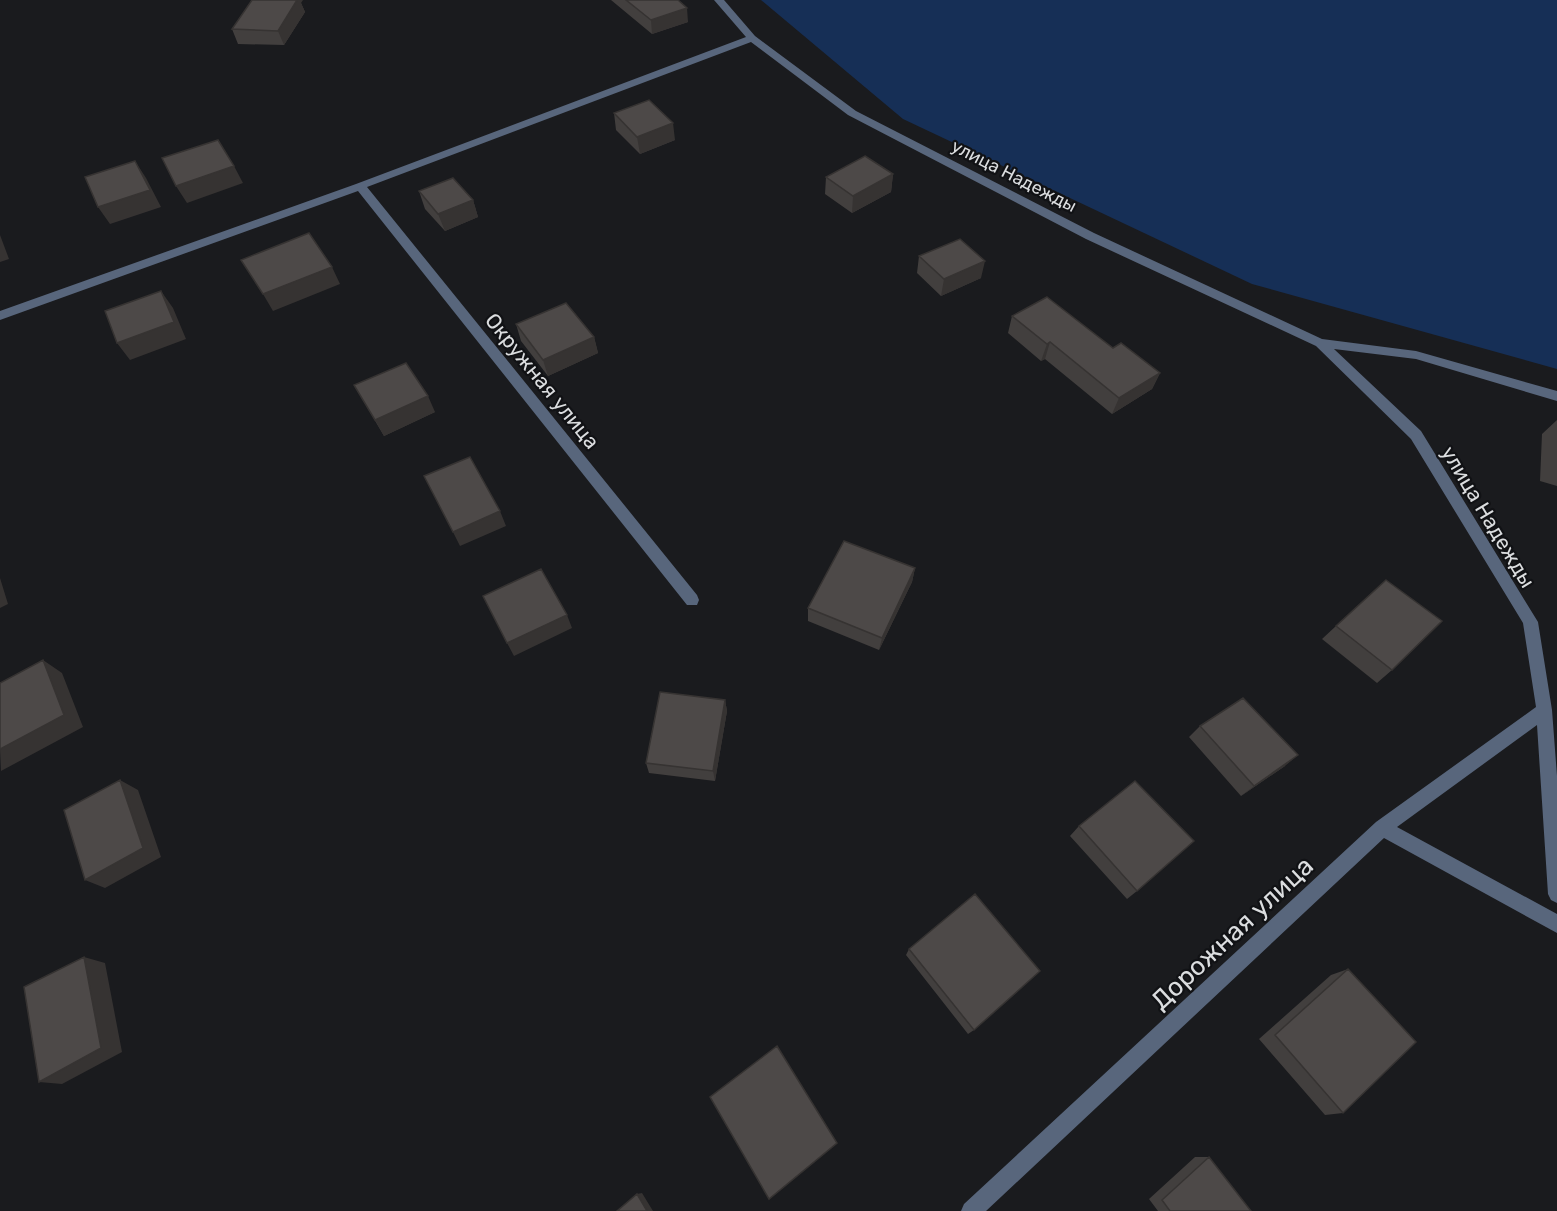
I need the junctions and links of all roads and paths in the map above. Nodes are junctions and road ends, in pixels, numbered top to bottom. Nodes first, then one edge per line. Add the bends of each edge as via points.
1 (719, 0) edge
2 (752, 38) junction
3 (360, 186) junction
4 (0, 316) edge
5 (1320, 343) junction
6 (1557, 396) edge
7 (692, 600) dead end
8 (1544, 710) junction
9 (1382, 828) junction
10 (1557, 894) edge
11 (1557, 924) edge
12 (971, 1211) edge

1 - 2 street, улица Надежды
2 - 3 street
2 - 5 street, улица Надежды via 852,113 1090,236
3 - 4 street
3 - 7 street, Окружная улица
5 - 6 street, улица Надежды via 1416,355
5 - 8 street, улица Надежды via 1416,435 1530,622
8 - 9 street, Дорожная улица
8 - 10 street, улица Надежды
9 - 11 street
9 - 12 street, Дорожная улица

